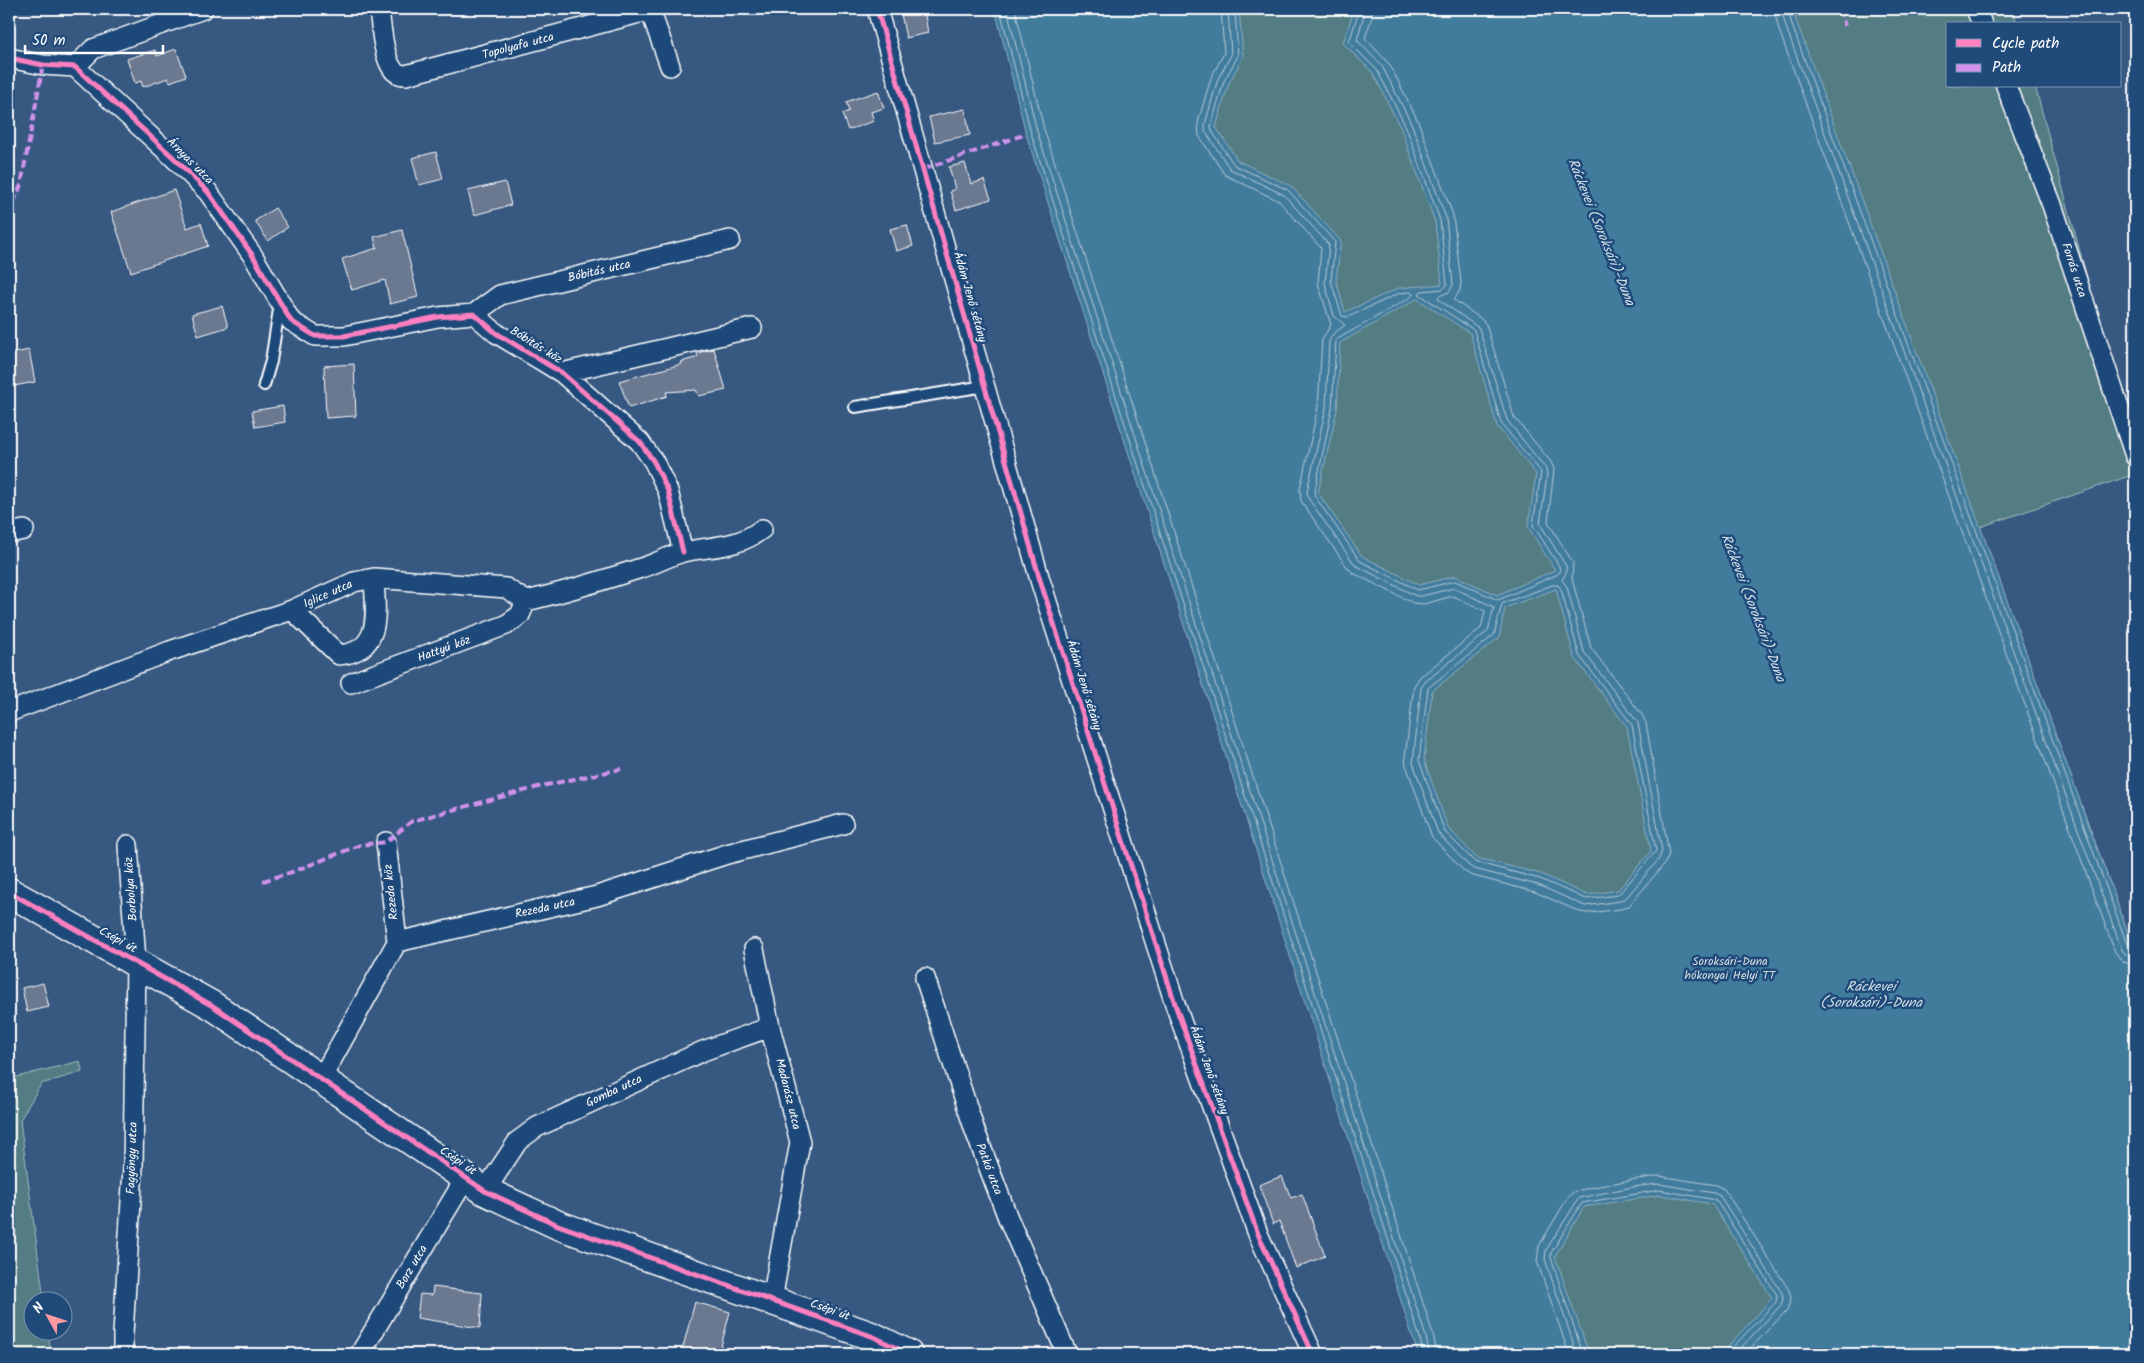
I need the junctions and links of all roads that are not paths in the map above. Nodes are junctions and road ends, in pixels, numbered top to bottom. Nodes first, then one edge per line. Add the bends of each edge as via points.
1 (204, 9) edge
2 (379, 9) edge
3 (877, 9) edge
4 (1976, 9) edge
5 (156, 17) edge
6 (1981, 22) edge
7 (9, 58) edge
8 (670, 66) dead end
9 (75, 67) junction
10 (2007, 88) edge
11 (730, 240) dead end
12 (280, 300) junction
13 (474, 314) junction
14 (752, 328) dead end
15 (562, 373) junction
16 (264, 385) dead end
17 (985, 386) junction
18 (855, 407) dead end
19 (2135, 456) edge
20 (762, 528) dead end
21 (683, 552) junction
22 (374, 578) junction
23 (526, 601) junction
24 (292, 610) junction
25 (351, 683) dead end
26 (9, 712) edge
27 (843, 824) dead end
28 (386, 842) dead end
29 (128, 845) dead end
30 (9, 892) edge
31 (397, 942) junction
32 (754, 949) dead end
33 (136, 962) junction
34 (925, 978) dead end
35 (770, 1027) junction
36 (322, 1079) junction
37 (475, 1185) junction
38 (772, 1300) junction
39 (123, 1354) edge
40 (360, 1354) edge
41 (908, 1354) edge
42 (1067, 1354) edge
43 (1313, 1354) edge

1 - 5 street
2 - 8 street, Topolyafa utca via 391,67 400,75 639,13 648,13 653,18
3 - 17 street, Ádám Jenő sétány
4 - 6 street
5 - 9 street via 93,49
7 - 9 street
9 - 12 street, Árnyas utca via 208,192
10 - 19 street, Forrás utca via 2052,205
11 - 13 street, Bóbitás utca via 500,295
12 - 13 street, Árnyas utca via 291,321 315,336 344,336 438,317
12 - 16 lane
13 - 15 street, Bóbitás köz via 496,333
14 - 15 street, Bóbitás köz
15 - 21 street, Bóbitás köz via 640,442 649,455 668,492
17 - 18 lane
17 - 43 street, Ádám Jenő sétány via 1040,580 1176,1007 1258,1234
20 - 21 street via 752,536 727,546
21 - 23 street via 564,592
22 - 23 street, Iglice utca via 506,588
22 - 24 street, Iglice utca via 354,582
22 - 24 street via 375,631 367,643 347,654 339,655
23 - 25 street, Hattyú köz via 520,615 506,625
24 - 26 street, Iglice utca via 170,650
27 - 31 street, Rezeda utca via 727,854 597,896
28 - 31 street, Rezeda köz
29 - 33 street, Borbolya köz
30 - 33 street, Csépi út
31 - 36 street
32 - 35 street, Madarász utca
33 - 36 street, Csépi út via 213,1006
33 - 39 street, Fagyöngy utca via 133,1168
34 - 42 street, Patkó utca via 975,1131 1008,1218
35 - 37 street, Gomba utca via 703,1051 537,1127 518,1141
35 - 38 street, Madarász utca via 800,1142
36 - 37 street, Csépi út
37 - 38 street, Csépi út via 558,1225
37 - 40 street, Borz utca
38 - 41 street, Csépi út via 874,1336

